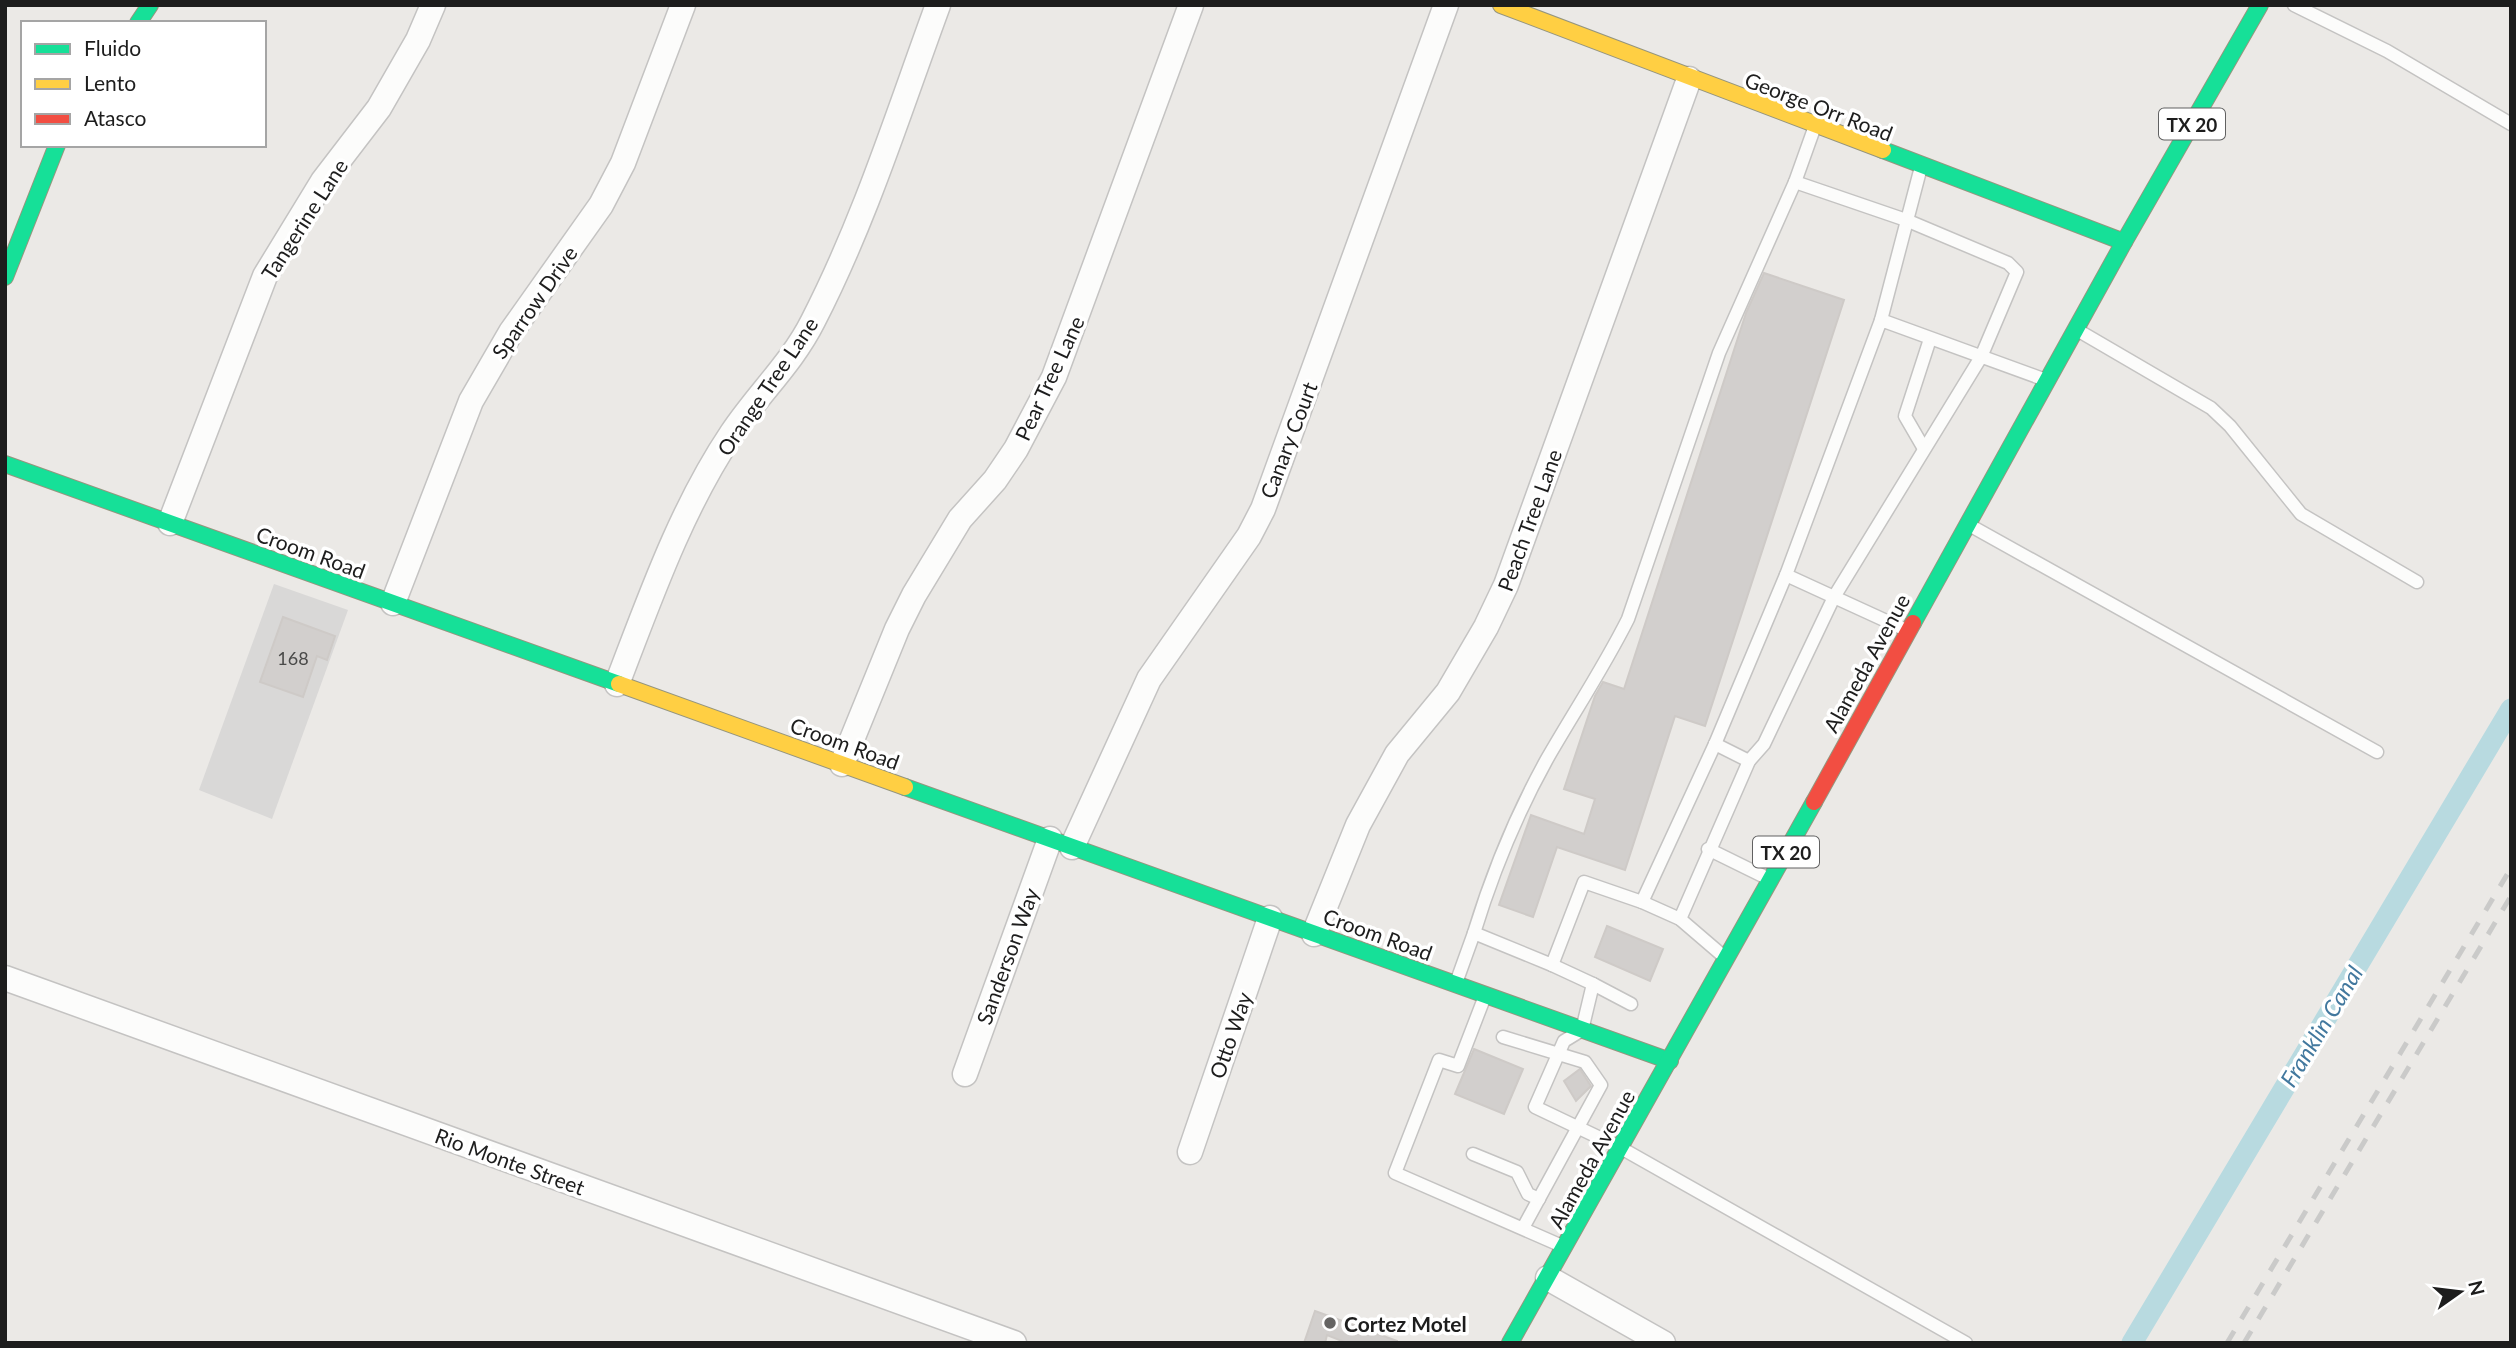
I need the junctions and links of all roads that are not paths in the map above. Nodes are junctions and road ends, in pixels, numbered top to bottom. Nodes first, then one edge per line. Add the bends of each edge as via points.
1 (150, 5) edge
2 (433, 5) edge
3 (682, 5) edge
4 (938, 5) edge
5 (1191, 5) edge
6 (1446, 5) edge
7 (1501, 5) edge
8 (2260, 5) edge
9 (2294, 5) edge
10 (139, 21) edge
11 (1689, 79) junction
12 (2511, 124) edge
13 (1815, 126) junction
14 (56, 147) edge
15 (1921, 167) junction
16 (1795, 182) junction
17 (1906, 220) junction
18 (2124, 242) junction
19 (5, 277) edge
20 (1881, 320) junction
21 (2076, 329) junction
22 (1930, 339) junction
23 (1981, 357) junction
24 (2047, 380) junction
25 (1923, 447) junction
26 (5, 464) edge
27 (170, 523) junction
28 (1968, 524) junction
29 (1786, 575) junction
30 (2417, 582) dead end
31 (1834, 597) junction
32 (393, 603) junction
33 (1909, 631) junction
34 (617, 684) junction
35 (1715, 744) junction
36 (2377, 752) dead end
37 (1749, 761) junction
38 (842, 764) junction
39 (1061, 843) junction
40 (1708, 849) junction
41 (1771, 880) junction
42 (1642, 902) junction
43 (1270, 918) junction
44 (1680, 919) junction
45 (1474, 933) junction
46 (1314, 934) junction
47 (1727, 959) junction
48 (1552, 965) junction
49 (5, 978) edge
50 (1455, 984) junction
51 (1593, 984) junction
52 (1486, 995) junction
53 (1631, 1004) dead end
54 (1582, 1030) junction
55 (1503, 1037) dead end
56 (1559, 1054) junction
57 (1670, 1061) junction
58 (965, 1074) dead end
59 (1577, 1128) junction
60 (1621, 1148) junction
61 (1190, 1152) dead end
62 (1473, 1154) dead end
63 (1539, 1199) junction
64 (1523, 1228) junction
65 (1565, 1247) junction
66 (1548, 1278) junction
67 (1014, 1343) edge
68 (1510, 1343) edge
69 (1662, 1343) edge
70 (1966, 1343) edge

1 - 10 street
2 - 27 street, Tangerine Lane via 379,108 323,181 265,276
3 - 32 street, Sparrow Drive via 624,163 601,205 510,332 471,401
4 - 34 street, Orange Tree Lane via 837,272 783,369 731,434 669,549
5 - 38 street, Pear Tree Lane via 1054,377 1016,449 960,519 914,595
6 - 39 street, Canary Court via 1263,509 1149,679
7 - 11 street, George Orr Road
8 - 18 street, Alameda Avenue / TX 20
9 - 12 lane via 2387,51
11 - 13 street, George Orr Road
11 - 46 street, Peach Tree Lane via 1506,585 1448,692 1397,754 1358,825
13 - 15 street, George Orr Road
13 - 16 lane
14 - 19 street
15 - 17 lane
15 - 18 street, George Orr Road
16 - 17 lane
16 - 45 lane via 1719,353 1628,619 1545,762 1490,882
17 - 20 lane
17 - 23 lane via 2008,262 2017,272
18 - 21 street, Alameda Avenue / TX 20
20 - 22 lane
20 - 29 lane
21 - 24 street, Alameda Avenue / TX 20
21 - 30 lane via 2211,408 2301,514
22 - 23 lane
22 - 25 lane via 1905,416
23 - 24 lane
23 - 25 lane
24 - 28 street, Alameda Avenue / TX 20
25 - 31 lane
26 - 27 street, Croom Road
27 - 32 street, Croom Road
28 - 33 street, Alameda Avenue / TX 20
28 - 36 lane
29 - 31 lane
29 - 35 lane
31 - 33 lane
31 - 37 lane via 1764,744
32 - 34 street, Croom Road
33 - 41 street, Alameda Avenue / TX 20
34 - 38 street, Croom Road
35 - 37 lane
35 - 42 lane
37 - 40 lane
38 - 39 street, Croom Road
39 - 43 street, Croom Road
39 - 58 street, Sanderson Way
40 - 41 lane
40 - 44 lane
41 - 47 street, Alameda Avenue / TX 20
42 - 44 lane
42 - 48 lane via 1584,882
43 - 46 street, Croom Road
43 - 61 street, Otto Way
44 - 47 lane
45 - 48 lane
45 - 50 lane
46 - 50 street, Croom Road
47 - 57 street, Alameda Avenue / TX 20
48 - 51 lane
49 - 67 street, Rio Monte Street
50 - 52 street, Croom Road
51 - 53 lane
51 - 54 lane
52 - 54 street, Croom Road
52 - 64 lane via 1458,1066 1439,1060 1395,1173
54 - 56 lane via 1564,1041
54 - 57 street, Croom Road
55 - 56 lane
56 - 59 lane via 1586,1062 1601,1085
56 - 59 lane via 1535,1107
57 - 60 street, Alameda Avenue / TX 20
59 - 60 lane
59 - 63 lane
60 - 65 street, Alameda Avenue / TX 20
60 - 70 lane
62 - 63 lane via 1517,1172 1528,1194
63 - 64 lane
64 - 65 lane
65 - 66 street, Alameda Avenue / TX 20
66 - 68 street, Alameda Avenue / TX 20
66 - 69 street

